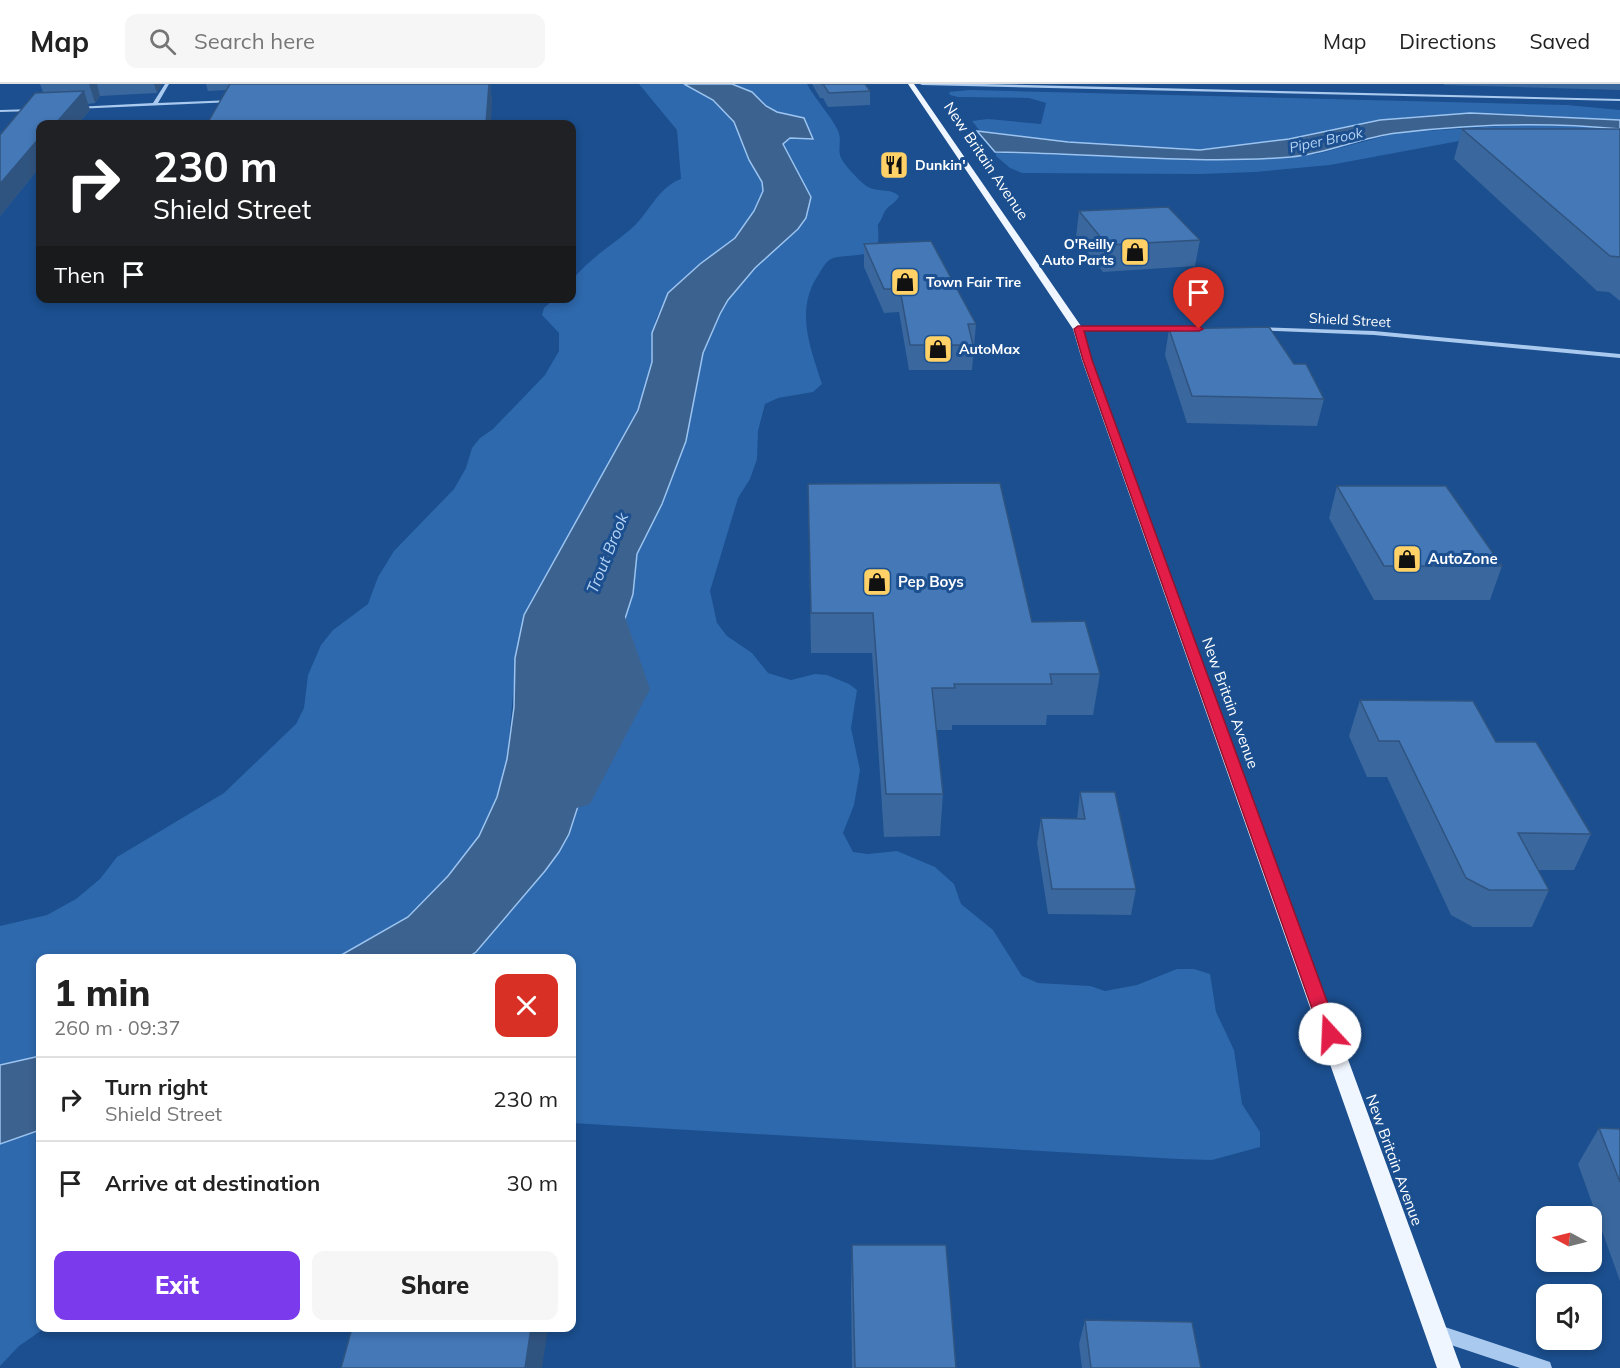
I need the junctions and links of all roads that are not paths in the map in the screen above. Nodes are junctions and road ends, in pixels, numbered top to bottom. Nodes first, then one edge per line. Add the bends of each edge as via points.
1 (167, 84) edge
2 (911, 84) edge
3 (922, 84) edge
4 (961, 84) edge
5 (1620, 100) edge
6 (242, 101) edge
7 (154, 105) junction
8 (73, 108) edge
9 (40, 110) edge
10 (0, 111) edge
11 (8, 111) junction
12 (0, 119) edge
13 (1078, 329) junction
14 (1208, 329) edge
15 (1242, 329) edge
16 (1620, 357) edge
17 (1436, 1332) junction
18 (1449, 1368) edge
19 (1544, 1368) edge

1 - 7 street
2 - 13 main road, New Britain Avenue
3 - 4 street
4 - 5 street
6 - 7 street
7 - 8 street
9 - 11 street
10 - 11 street
11 - 12 street
13 - 14 street
13 - 17 main road, New Britain Avenue
15 - 16 street, Shield Street via 1374,333
17 - 18 main road, New Britain Avenue
17 - 19 street

